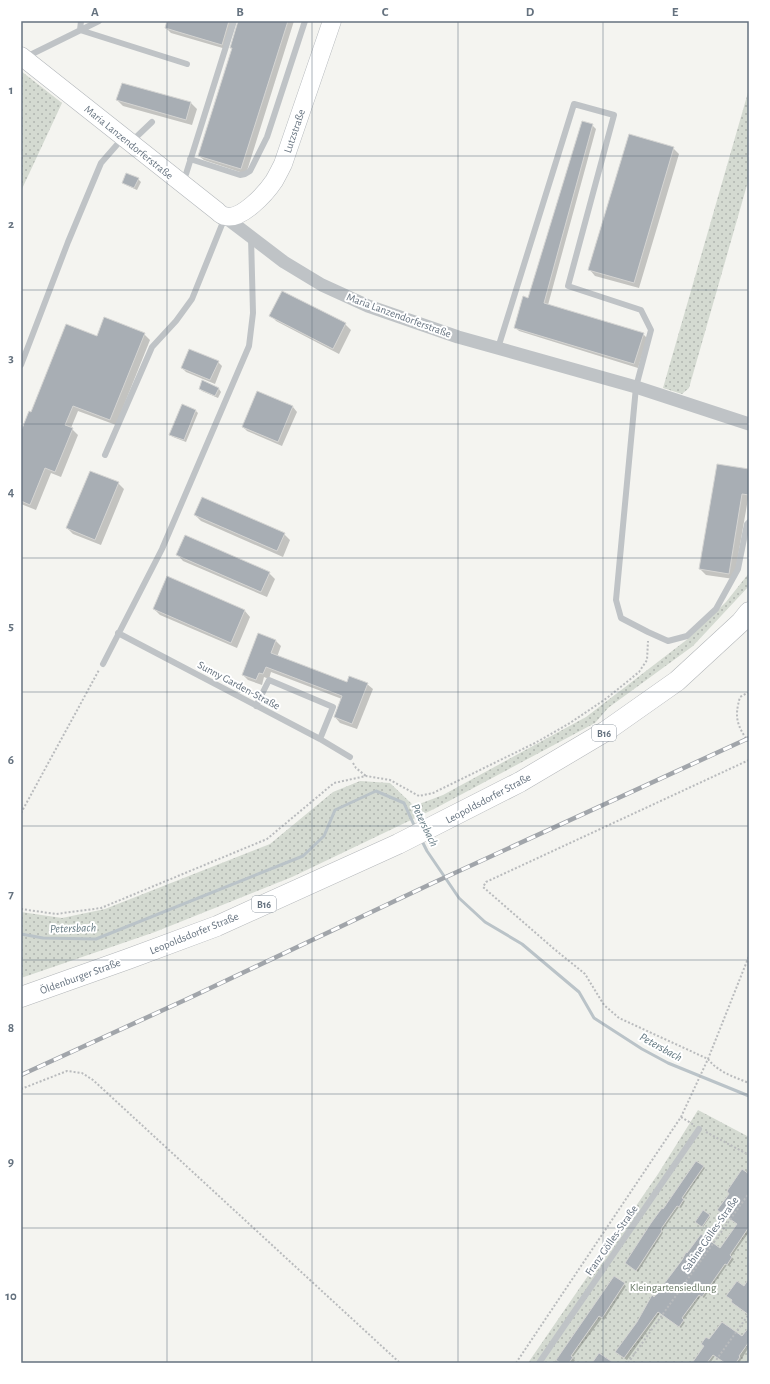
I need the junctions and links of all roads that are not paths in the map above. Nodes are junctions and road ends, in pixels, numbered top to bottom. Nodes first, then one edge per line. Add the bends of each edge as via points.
1 (81, 21) edge
2 (99, 21) edge
3 (234, 21) edge
4 (305, 21) edge
5 (332, 21) edge
6 (80, 30) junction
7 (23, 57) edge
8 (187, 64) dead end
9 (152, 122) dead end
10 (126, 140) junction
11 (191, 157) junction
12 (180, 183) junction
13 (225, 216) junction
14 (251, 237) junction
15 (498, 348) junction
16 (21, 365) edge
17 (636, 387) junction
18 (749, 424) edge
19 (105, 455) dead end
20 (749, 522) edge
21 (749, 612) edge
22 (118, 633) junction
23 (103, 664) road end
24 (256, 706) junction
25 (320, 739) junction
26 (350, 757) road end
27 (128, 959) joint
28 (27, 995) edge
29 (699, 1129) road end
30 (539, 1363) edge

1 - 6 lane
2 - 6 lane
3 - 11 lane
4 - 11 lane via 266,137 250,172 240,175
5 - 13 street, Lutzstraße via 283,164 273,182 258,200 236,216
6 - 7 lane
6 - 8 lane
7 - 10 street, Maria Lanzendorferstraße
9 - 10 lane
10 - 12 street, Maria Lanzendorferstraße
10 - 16 lane via 101,163
11 - 12 lane via 186,174
12 - 13 street, Maria Lanzendorferstraße
13 - 14 street, Maria Lanzendorferstraße
13 - 19 lane via 192,300 152,347
14 - 15 street, Maria Lanzendorferstraße via 284,262 322,285 368,306
14 - 22 lane via 253,313 249,346 162,549
15 - 17 street, Maria Lanzendorferstraße
15 - 17 lane via 574,104 614,115 568,286 641,310 651,330
17 - 18 street, Maria Lanzendorferstraße
17 - 20 lane via 616,600 621,618 668,641 687,636 716,609 738,569
21 - 27 main road, Leopoldsdorfer Straße / B16 via 677,681 606,731 520,782 398,844 218,926
22 - 23 lane
22 - 24 lane, Sunny Garden-Straße
24 - 25 lane, Sunny Garden-Straße
24 - 25 lane via 269,680 333,707
25 - 26 lane, Sunny Garden-Straße
27 - 28 main road, Öldenburger Straße / B16
29 - 30 lane, Franz Gölles-Straße

